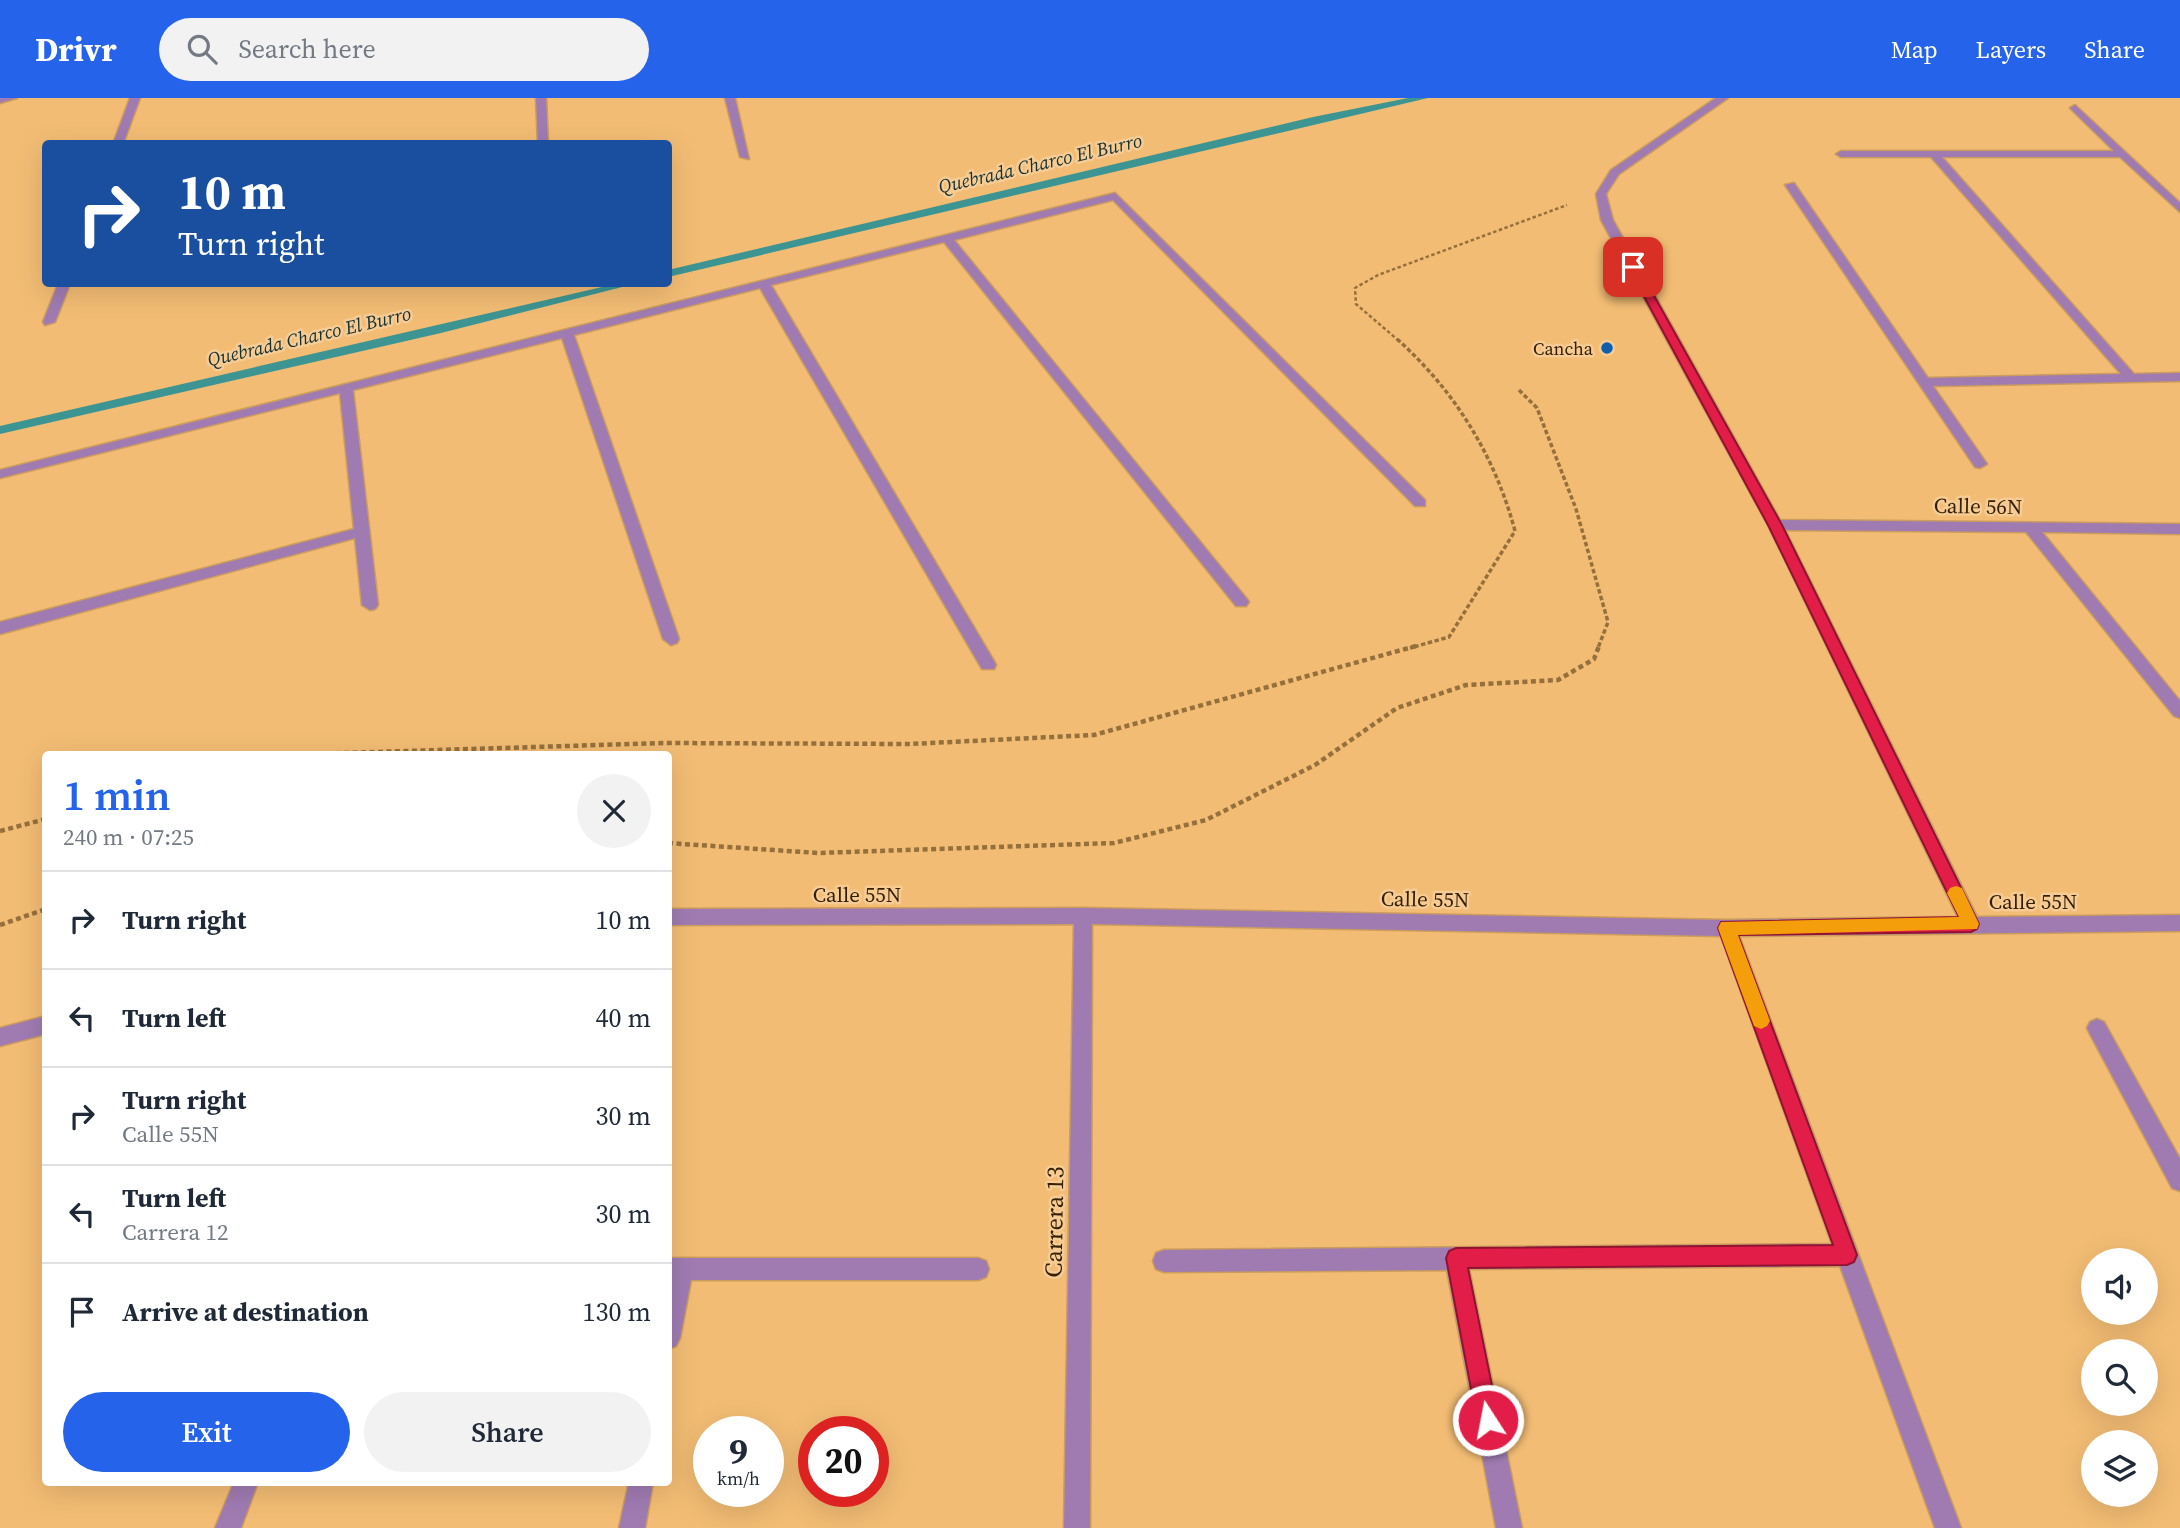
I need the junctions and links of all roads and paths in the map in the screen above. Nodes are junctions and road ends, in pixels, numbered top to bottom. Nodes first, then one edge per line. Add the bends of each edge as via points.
1 (12, 98) edge
2 (135, 98) edge
3 (541, 98) edge
4 (730, 98) edge
5 (1723, 98) edge
6 (0, 100) edge
7 (2075, 108) dead end
8 (119, 140) edge
9 (543, 140) edge
10 (1841, 154) dead end
11 (1934, 154) junction
12 (2122, 154) junction
13 (745, 157) dead end
14 (1790, 186) dead end
15 (1601, 194) junction
16 (2180, 209) edge
17 (947, 238) junction
18 (764, 284) junction
19 (63, 287) edge
20 (49, 322) dead end
21 (567, 333) junction
22 (2180, 377) edge
23 (2131, 378) junction
24 (1925, 382) junction
25 (346, 386) junction
26 (1520, 390) dead end
27 (1980, 464) dead end
28 (0, 474) edge
29 (1420, 503) dead end
30 (1775, 525) junction
31 (2030, 527) junction
32 (2180, 529) edge
33 (360, 532) junction
34 (1241, 602) dead end
35 (370, 606) dead end
36 (0, 628) edge
37 (671, 639) dead end
38 (988, 665) dead end
39 (2180, 712) edge
40 (406, 751) edge
41 (42, 820) edge
42 (0, 831) edge
43 (672, 843) edge
44 (42, 910) edge
45 (1083, 916) junction
46 (672, 917) edge
47 (2180, 923) edge
48 (1971, 924) junction
49 (0, 925) edge
50 (1727, 928) junction
51 (42, 1026) edge
52 (2096, 1028) dead end
53 (0, 1037) edge
54 (2180, 1180) edge
55 (1847, 1255) junction
56 (1456, 1258) junction
57 (1164, 1261) dead end
58 (675, 1269) edge
59 (978, 1269) dead end
60 (672, 1299) edge
61 (244, 1486) edge
62 (640, 1486) edge
63 (228, 1528) edge
64 (632, 1528) edge
65 (1077, 1528) edge
66 (1508, 1528) edge
67 (1948, 1528) edge

1 - 6 street
2 - 8 street
3 - 9 street
4 - 13 street
5 - 15 street via 1615,172
7 - 12 street
10 - 11 street
11 - 12 street
11 - 23 street
12 - 16 street
14 - 24 street
15 - 30 street via 1607,220
15 - 40 path via 1423,257 1355,288 1356,304 1438,380 1479,437 1516,531 1449,637 1094,736 910,744 663,743
17 - 18 street
17 - 29 street via 1115,196
17 - 34 street
18 - 21 street
18 - 38 street
19 - 20 street
21 - 25 street
21 - 37 street
22 - 23 street
23 - 24 street
24 - 27 street
25 - 28 street
25 - 33 street
26 - 43 path via 1537,408 1576,509 1608,622 1594,659 1558,680 1466,685 1397,708 1315,765 1206,820 1114,843 818,853
30 - 31 street, Calle 56N
30 - 48 street
31 - 32 street, Calle 56N
31 - 39 street
33 - 35 street
33 - 36 street
41 - 42 path
44 - 49 path
45 - 46 street, Calle 55N
45 - 50 street, Calle 55N
45 - 65 street, Carrera 13
47 - 48 street, Calle 55N
48 - 50 street, Calle 55N
50 - 55 street
51 - 53 street
52 - 54 street
55 - 56 street
55 - 67 street
56 - 57 street
56 - 66 street
58 - 59 street
58 - 60 street
61 - 63 street
62 - 64 street

